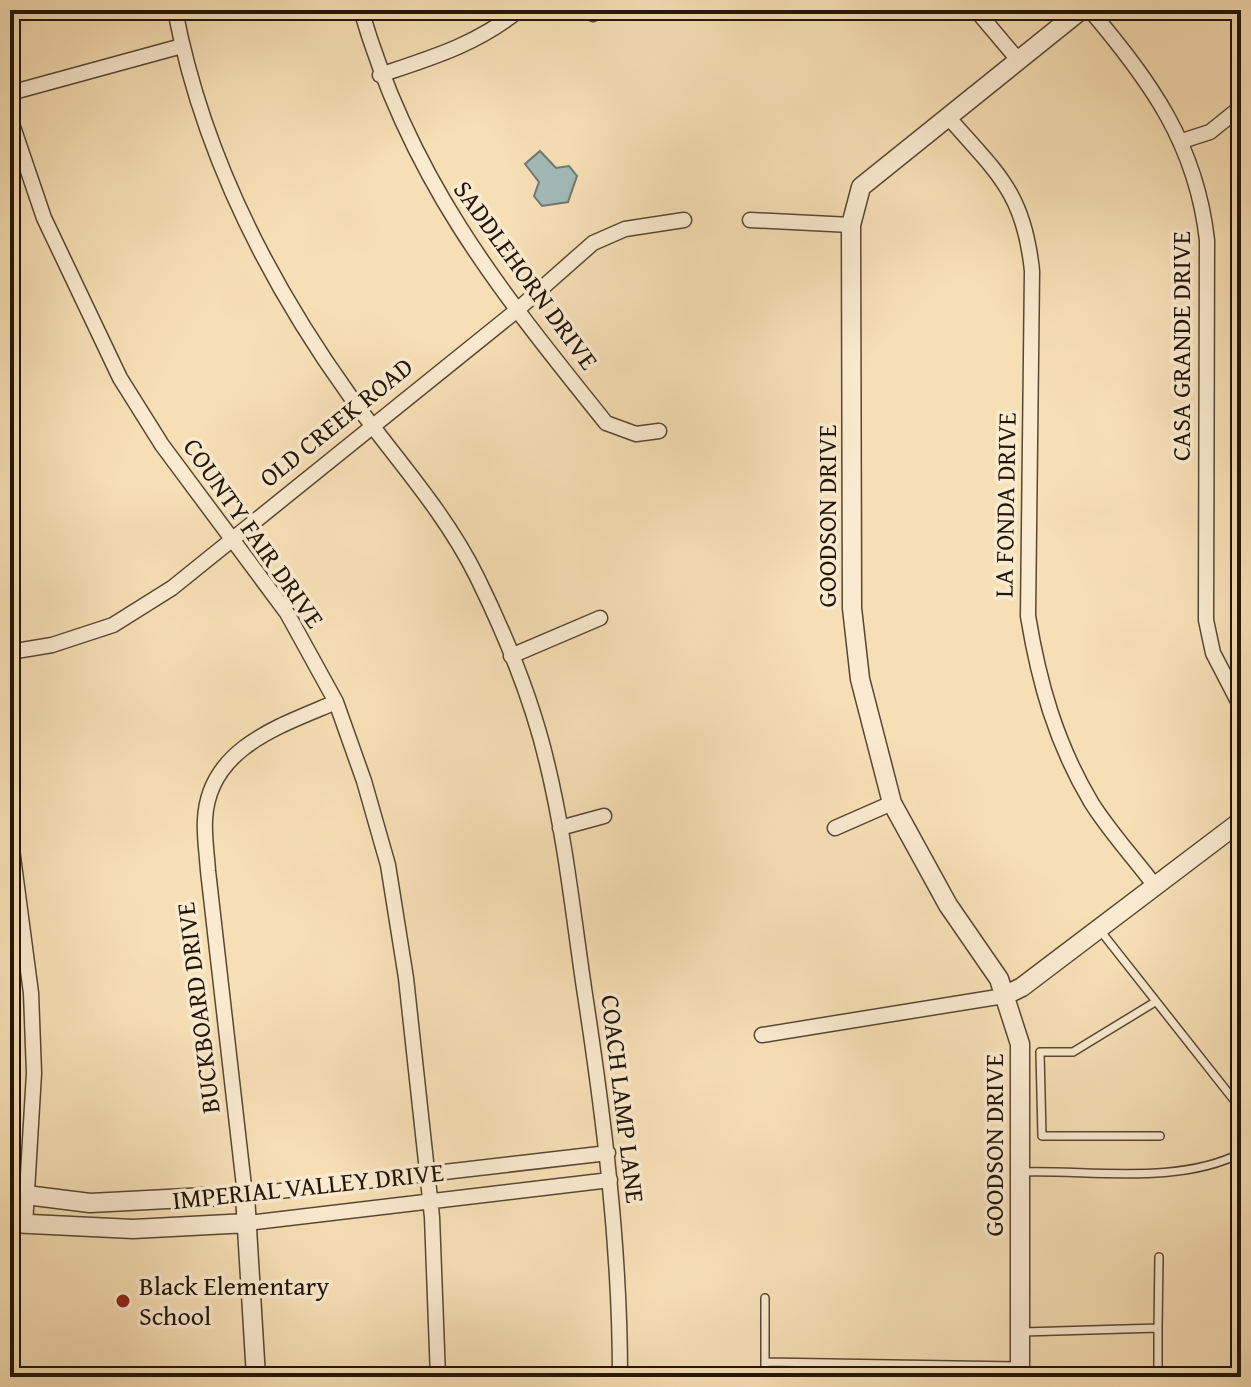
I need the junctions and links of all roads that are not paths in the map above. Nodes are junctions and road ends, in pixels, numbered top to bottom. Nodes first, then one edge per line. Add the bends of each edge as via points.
1 (175, 10) edge
2 (361, 10) edge
3 (519, 10) edge
4 (976, 10) edge
5 (1081, 10) edge
6 (1090, 10) edge
7 (182, 46) junction
8 (1019, 61) junction
9 (380, 75) junction
10 (10, 93) edge
11 (1241, 107) edge
12 (10, 118) edge
13 (949, 118) junction
14 (1182, 141) junction
15 (684, 220) dead end
16 (750, 220) dead end
17 (851, 225) junction
18 (516, 311) junction
19 (372, 427) junction
20 (659, 431) dead end
21 (231, 540) junction
22 (600, 618) dead end
23 (10, 652) edge
24 (511, 656) junction
25 (336, 702) junction
26 (1241, 707) edge
27 (892, 803) junction
28 (604, 816) dead end
29 (1241, 821) edge
30 (560, 828) junction
31 (835, 828) dead end
32 (10, 834) edge
33 (1155, 886) junction
34 (1098, 928) junction
35 (1004, 996) junction
36 (1155, 1002) junction
37 (762, 1035) dead end
38 (1241, 1109) edge
39 (1160, 1136) dead end
40 (608, 1153) junction
41 (1241, 1153) edge
42 (425, 1172) junction
43 (1022, 1172) junction
44 (610, 1180) junction
45 (18, 1194) edge
46 (245, 1195) junction
47 (430, 1200) junction
48 (248, 1223) junction
49 (18, 1224) edge
50 (1159, 1257) dead end
51 (765, 1298) dead end
52 (1158, 1328) junction
53 (1021, 1332) junction
54 (765, 1362) junction
55 (1020, 1372) edge
56 (256, 1376) edge
57 (98, 1377) edge
58 (438, 1377) edge
59 (620, 1377) edge
60 (765, 1377) edge
61 (1158, 1377) edge

1 - 7 street, COACH LAMP LANE
2 - 9 street, SADDLEHORN DRIVE
3 - 9 street via 491,33
4 - 8 street
5 - 8 street
6 - 14 street, CASA GRANDE DRIVE via 1142,72
7 - 10 street
7 - 19 street, COACH LAMP LANE via 206,133 239,212 280,290
8 - 13 street
9 - 18 street, SADDLEHORN DRIVE via 431,183
11 - 14 street via 1210,132
12 - 21 street, COUNTY FAIR DRIVE via 44,218 120,378
13 - 17 street via 861,187
13 - 33 street, LA FONDA DRIVE via 1010,187 1029,236 1028,616 1036,668 1051,721 1092,803
14 - 26 street, CASA GRANDE DRIVE via 1204,208 1207,240 1206,620 1213,653
15 - 18 street, OLD CREEK ROAD via 625,229 593,243
16 - 17 street
17 - 27 street, GOODSON DRIVE via 852,608 860,679
18 - 19 street, OLD CREEK ROAD
18 - 20 street, SADDLEHORN DRIVE via 606,423 636,434
19 - 21 street, OLD CREEK ROAD
19 - 24 street, COACH LAMP LANE via 429,498 468,562
21 - 23 street, OLD CREEK ROAD via 172,588 113,625
21 - 25 street, COUNTY FAIR DRIVE via 287,613
22 - 24 street
24 - 30 street, COACH LAMP LANE via 547,761
25 - 42 street, COUNTY FAIR DRIVE via 388,865 406,978
25 - 46 street, BUCKBOARD DRIVE via 250,742 221,768 205,817
27 - 31 street
27 - 35 street, GOODSON DRIVE
28 - 30 street
29 - 33 street
30 - 40 street, COACH LAMP LANE
32 - 45 street via 31,993 34,1073
33 - 34 street
34 - 35 street
34 - 36 lane
35 - 37 street
35 - 43 street, GOODSON DRIVE via 1020,1044
36 - 38 lane
36 - 39 lane via 1073,1052 1040,1052 1042,1136
40 - 42 street, IMPERIAL VALLEY DRIVE
40 - 44 street, COACH LAMP LANE
41 - 43 lane via 1214,1167 1181,1172
42 - 46 street, IMPERIAL VALLEY DRIVE
42 - 47 street, COUNTY FAIR DRIVE
43 - 53 street, GOODSON DRIVE
44 - 47 street, IMPERIAL VALLEY DRIVE
44 - 59 street, COACH LAMP LANE
45 - 46 street, IMPERIAL VALLEY DRIVE via 90,1203
45 - 49 street
46 - 48 street, BUCKBOARD DRIVE
47 - 48 street, IMPERIAL VALLEY DRIVE
47 - 58 street, COUNTY FAIR DRIVE
48 - 49 street, IMPERIAL VALLEY DRIVE via 133,1229
48 - 56 street, BUCKBOARD DRIVE
50 - 52 lane
51 - 54 lane
52 - 53 lane
52 - 61 lane
53 - 55 street, GOODSON DRIVE
54 - 55 lane
54 - 60 lane
56 - 57 lane

